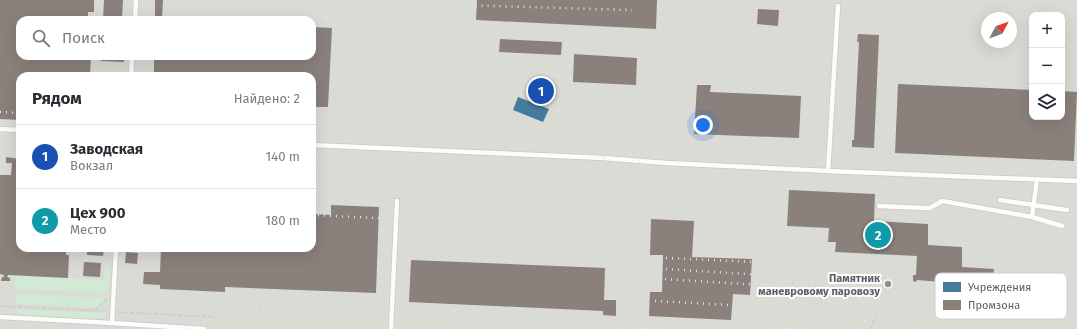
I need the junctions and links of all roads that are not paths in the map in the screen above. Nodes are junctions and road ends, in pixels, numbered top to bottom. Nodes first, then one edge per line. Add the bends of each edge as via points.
1 (136, 0) edge
2 (838, 6) dead end
3 (135, 16) edge
4 (132, 60) edge
5 (131, 72) edge
6 (0, 129) edge
7 (16, 130) edge
8 (316, 145) edge
9 (828, 171) junction
10 (1037, 179) junction
11 (1077, 181) edge
12 (397, 200) dead end
13 (1000, 200) dead end
14 (1034, 205) junction
15 (879, 206) dead end
16 (1067, 210) dead end
17 (1032, 218) junction
18 (1062, 226) dead end
19 (116, 252) edge
20 (0, 317) edge
21 (112, 322) junction
22 (204, 329) edge
23 (391, 329) edge

1 - 3 lane
2 - 9 lane
4 - 5 lane
6 - 7 lane
8 - 9 lane
9 - 10 lane
10 - 11 lane
10 - 14 lane
12 - 23 lane
13 - 14 lane
14 - 16 lane
14 - 17 lane
15 - 17 lane via 930,208 942,201
17 - 18 lane
19 - 21 lane
20 - 21 lane
21 - 22 lane

